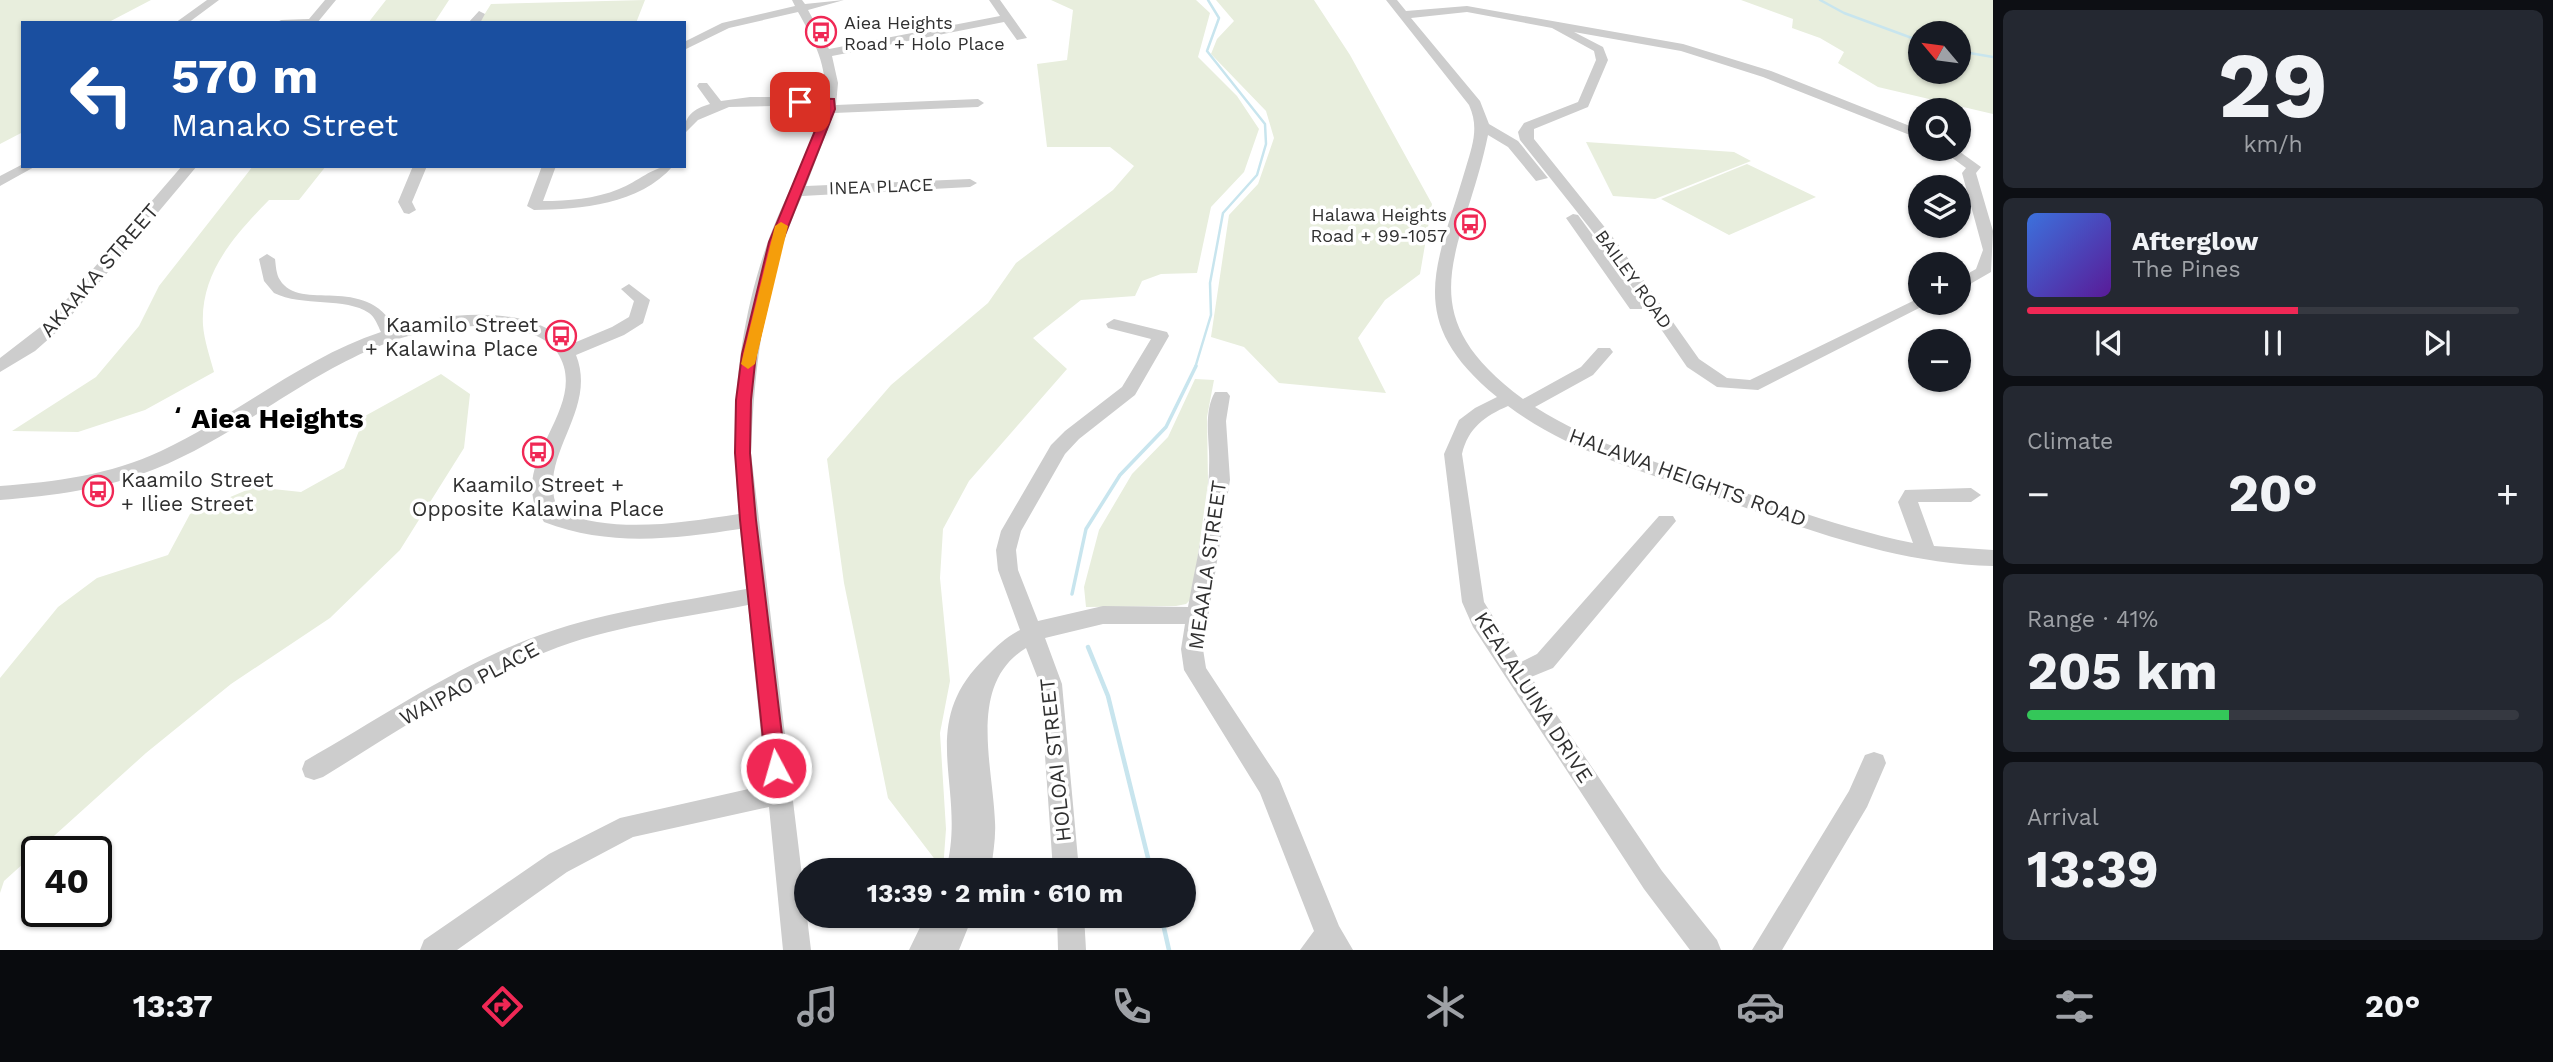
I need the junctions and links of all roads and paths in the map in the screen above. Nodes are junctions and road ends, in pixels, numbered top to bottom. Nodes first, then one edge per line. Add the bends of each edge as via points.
1 (214, 0) edge
2 (331, 0) edge
3 (839, 0) edge
4 (994, 0) edge
5 (1391, 0) edge
6 (1488, 0) edge
7 (800, 4) edge
8 (1467, 9) junction
9 (1404, 15) junction
10 (1007, 18) junction
11 (183, 21) edge
12 (312, 21) edge
13 (1558, 28) junction
14 (1021, 38) dead end
15 (686, 46) edge
16 (823, 54) junction
17 (703, 86) dead end
18 (978, 103) dead end
19 (718, 104) junction
20 (830, 105) junction
21 (686, 127) edge
22 (1908, 130) edge
23 (1481, 135) junction
24 (1965, 161) edge
25 (26, 168) edge
26 (188, 168) edge
27 (419, 168) edge
28 (548, 168) edge
29 (663, 168) edge
30 (0, 183) edge
31 (970, 183) dead end
32 (793, 194) junction
33 (409, 210) dead end
34 (267, 259) dead end
35 (1971, 279) edge
36 (629, 289) dead end
37 (1636, 306) dead end
38 (1908, 309) edge
39 (1114, 324) dead end
40 (390, 333) junction
41 (567, 352) junction
42 (1604, 352) dead end
43 (0, 366) edge
44 (1221, 396) dead end
45 (1517, 403) junction
46 (1, 494) edge
47 (1972, 495) dead end
48 (748, 520) junction
49 (1666, 521) dead end
50 (1927, 554) junction
51 (1993, 558) edge
52 (757, 595) junction
53 (1197, 616) junction
54 (1034, 634) junction
55 (987, 670) junction
56 (1516, 674) junction
57 (1874, 763) dead end
58 (314, 769) dead end
59 (778, 794) junction
60 (962, 858) edge
61 (979, 858) edge
62 (1065, 858) edge
63 (934, 928) edge
64 (954, 928) edge
65 (1071, 928) edge
66 (1327, 945) edge
67 (434, 950) edge
68 (797, 950) edge
69 (923, 950) edge
70 (945, 950) edge
71 (1072, 950) edge
72 (1707, 950) edge
73 (1766, 950) edge

1 - 11 street
2 - 12 street
3 - 7 street
4 - 10 street
5 - 9 street
6 - 8 street
7 - 15 street via 709,31
7 - 16 street
8 - 9 street, BAILEY ROAD
8 - 13 street, BAILEY ROAD
9 - 23 street via 1475,104
10 - 14 street
10 - 16 street
13 - 22 street, BAILEY ROAD via 1723,59
13 - 38 street, BAILEY ROAD via 1598,49 1602,60 1587,100 1529,126 1527,140 1610,243 1699,369 1723,383 1752,386
16 - 20 street via 831,75
17 - 19 street
18 - 20 street
19 - 20 street
19 - 21 street via 693,115
20 - 32 street
23 - 37 street via 1513,144 1581,227
23 - 45 street, HALAWA HEIGHTS ROAD via 1445,276 1443,306 1462,351
24 - 35 street via 1974,167 1969,173 1991,250 1983,272
25 - 30 street
26 - 43 street, AKAAKA STREET via 54,325
27 - 33 street via 405,202
28 - 29 street via 534,206 584,204 612,197
31 - 32 street, INEA PLACE via 813,189
32 - 48 street via 776,242 749,354 742,453
34 - 40 street via 272,281 279,289 303,298 362,304 376,311
36 - 41 street via 642,300 637,319
39 - 54 street, HOLOAI STREET via 1161,336 1129,391 1058,450 1011,531 1006,550 1008,570
40 - 41 street via 445,320 500,320 542,333
40 - 46 street via 143,466 59,489
41 - 48 street via 573,389 542,478 541,497 551,517 584,529 614,531
42 - 45 street, KEALALUINA DRIVE via 1587,372
44 - 53 street, MEAALA STREET via 1217,421 1220,480
45 - 50 street, HALAWA HEIGHTS ROAD via 1557,428 1641,464 1833,531
45 - 56 street, KEALALUINA DRIVE via 1475,415 1461,428 1453,454 1473,602
47 - 50 street via 1912,495 1908,502
48 - 52 street
49 - 56 street via 1545,661
50 - 51 street, HALAWA HEIGHTS ROAD
52 - 58 street, WAIPAO PLACE via 610,623 536,646
52 - 59 street
53 - 54 street via 1103,616
53 - 66 street, MEAALA STREET via 1192,649 1195,670 1270,787
54 - 55 street via 1014,644
54 - 62 street, HOLOAI STREET via 1051,684
55 - 60 street via 967,693 961,712 966,837
55 - 61 street via 974,732 983,824
56 - 72 street, KEALALUINA DRIVE via 1653,880
57 - 73 street via 1858,799
59 - 67 street via 629,826 558,863
59 - 68 street
63 - 69 street
64 - 70 street
65 - 71 street

